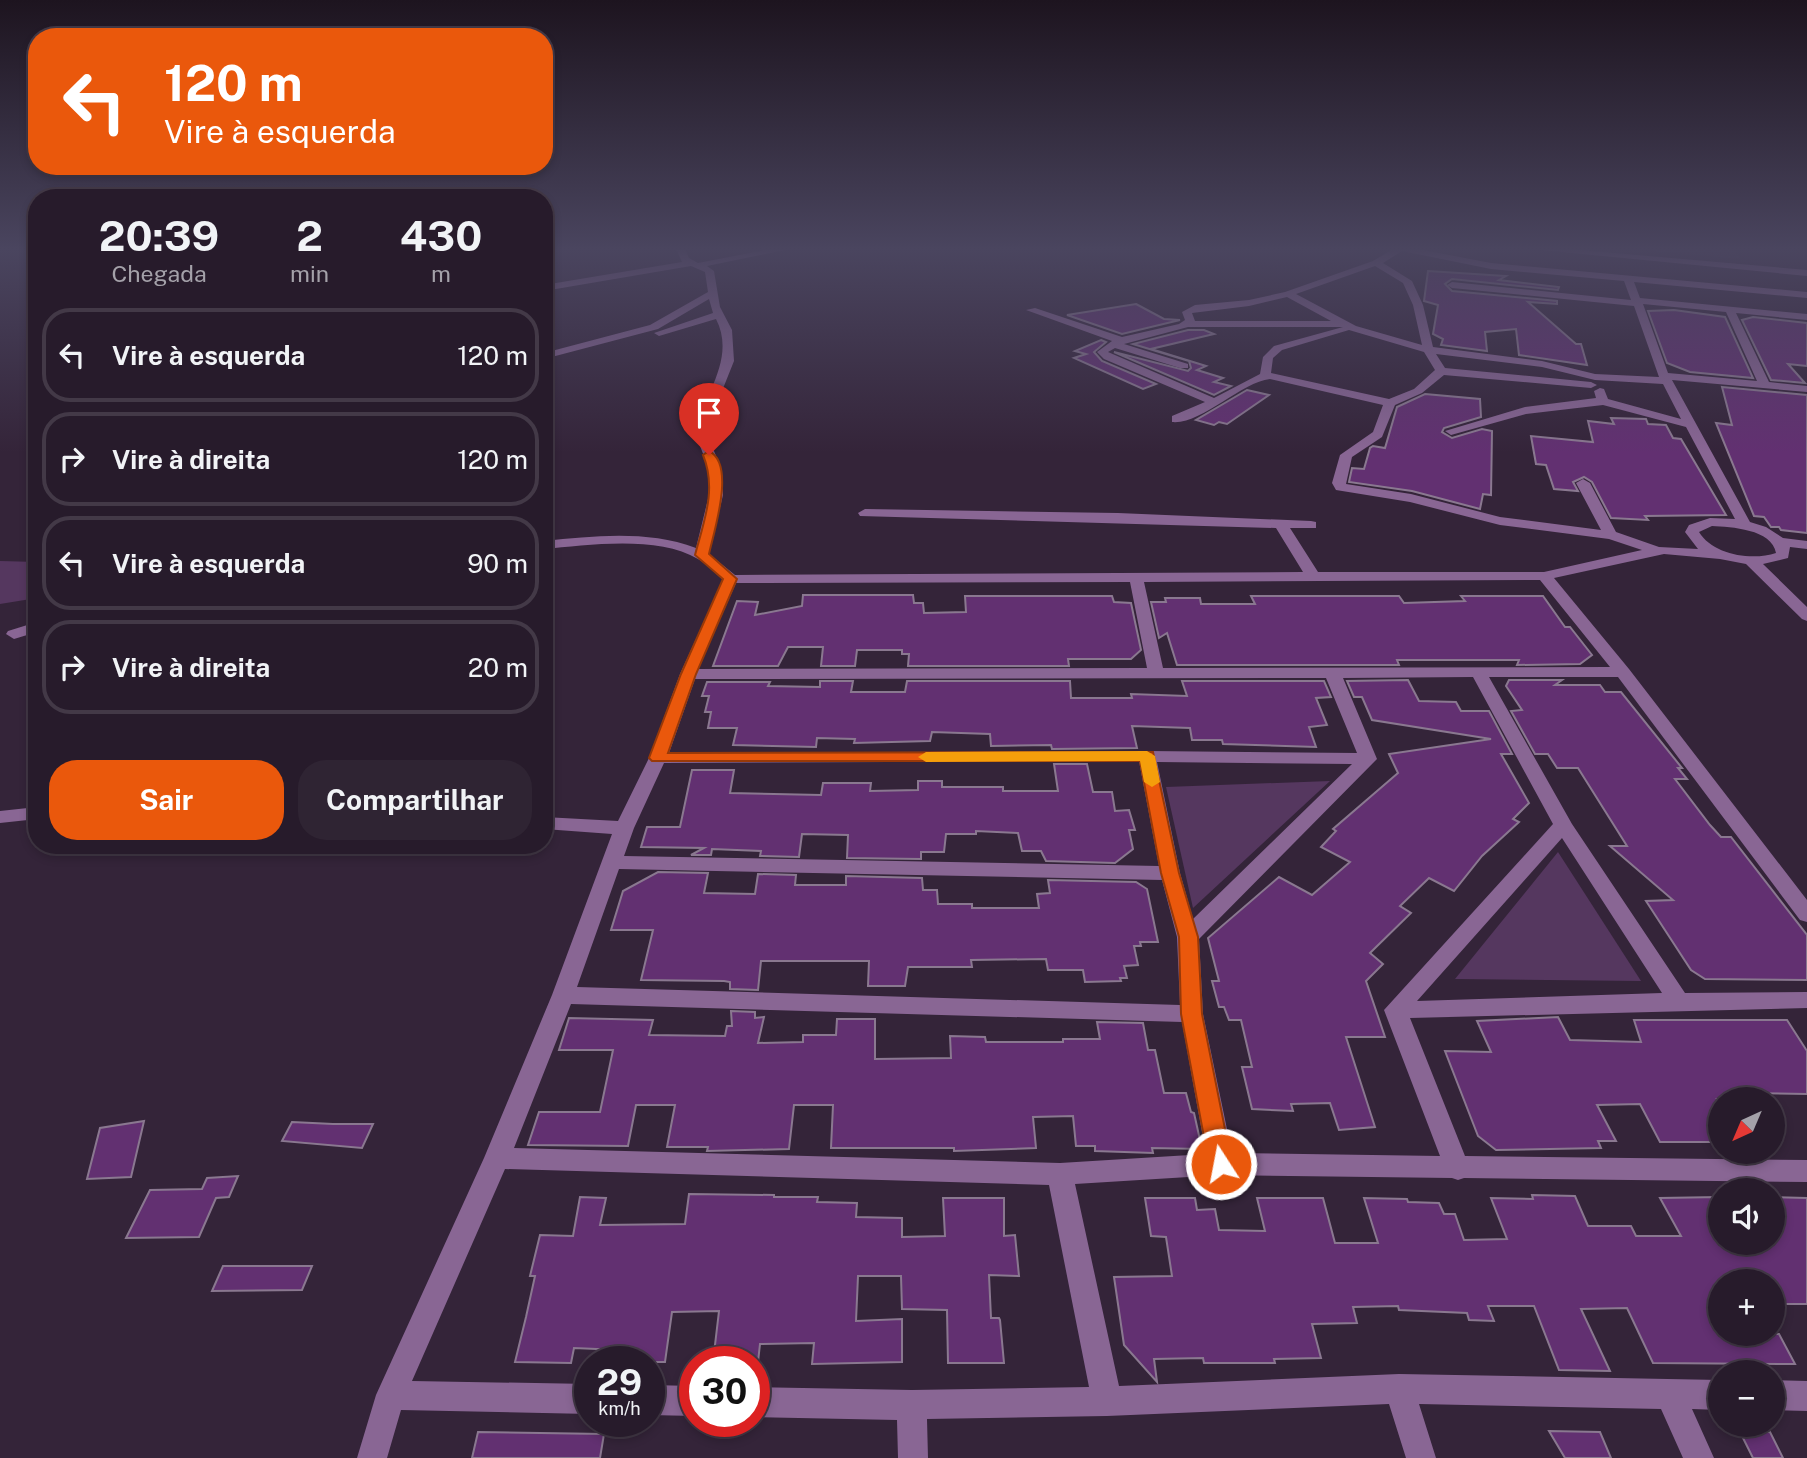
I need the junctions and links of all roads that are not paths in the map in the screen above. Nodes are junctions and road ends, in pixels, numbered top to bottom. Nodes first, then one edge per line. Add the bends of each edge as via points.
1 (671, 317) edge
2 (712, 317) edge
3 (720, 317) edge
4 (1050, 317) edge
5 (1189, 317) edge
6 (1332, 317) edge
7 (1421, 317) edge
8 (1642, 317) edge
9 (1733, 317) edge
10 (1186, 324) junction
11 (1349, 326) junction
12 (1118, 342) junction
13 (1428, 350) junction
14 (553, 354) edge
15 (553, 361) edge
16 (1184, 366) dead end
17 (1441, 371) junction
18 (1265, 376) junction
19 (1665, 378) junction
20 (1597, 382) junction
21 (1764, 384) junction
22 (1807, 388) edge
23 (1604, 401) junction
24 (1215, 402) junction
25 (1390, 403) junction
26 (1176, 419) dead end
27 (1691, 425) junction
28 (1451, 431) dead end
29 (1583, 483) dead end
30 (865, 513) dead end
31 (1280, 523) junction
32 (1311, 525) dead end
33 (1745, 526) junction
34 (1692, 532) junction
35 (1611, 535) junction
36 (1780, 542) junction
37 (553, 544) edge
38 (1807, 545) edge
39 (1661, 550) junction
40 (702, 555) junction
41 (1722, 555) junction
42 (1751, 561) junction
43 (1136, 576) junction
44 (1312, 576) junction
45 (1544, 576) junction
46 (731, 579) junction
47 (1807, 616) edge
48 (28, 630) edge
49 (14, 634) dead end
50 (1332, 672) junction
51 (1623, 672) junction
52 (1156, 673) junction
53 (688, 674) junction
54 (1479, 674) junction
55 (1147, 756) junction
56 (658, 758) junction
57 (1367, 760) junction
58 (28, 814) edge
59 (0, 817) edge
60 (553, 824) edge
61 (1563, 825) junction
62 (624, 828) junction
63 (613, 862) junction
64 (1170, 873) junction
65 (1807, 915) edge
66 (1188, 937) junction
67 (563, 995) junction
68 (1679, 1001) junction
69 (1805, 1003) edge
70 (1395, 1010) junction
71 (1192, 1014) junction
72 (497, 1158) junction
73 (1221, 1164) junction
74 (1458, 1169) junction
75 (1807, 1171) edge
76 (1060, 1174) junction
77 (1399, 1389) junction
78 (1670, 1394) junction
79 (391, 1395) junction
80 (1708, 1395) edge
81 (1785, 1395) edge
82 (1807, 1396) edge
83 (574, 1399) edge
84 (1107, 1401) junction
85 (770, 1402) edge
86 (912, 1405) junction
87 (372, 1458) edge
88 (913, 1458) edge
89 (1421, 1458) edge
90 (1699, 1458) edge

1 - 14 street via 654,327
2 - 15 street
3 - 40 street via 727,330 729,361 701,430 716,471 716,495
4 - 12 street
5 - 10 street
6 - 11 street
7 - 13 street
8 - 19 street
9 - 21 street
10 - 11 street
10 - 12 street
11 - 13 street
11 - 18 street via 1278,348 1268,357
12 - 16 street
12 - 24 street via 1102,352
13 - 17 street
13 - 20 street via 1542,364
17 - 20 street
17 - 25 street via 1418,391
18 - 24 street
18 - 25 street via 1282,376
19 - 20 street
19 - 21 street
19 - 27 street
20 - 23 street
21 - 22 street
23 - 27 street
23 - 28 street via 1525,411
24 - 26 street
25 - 35 street via 1378,434 1346,455 1341,487 1411,498 1500,522
27 - 33 street
29 - 35 street
30 - 31 street
31 - 32 street
31 - 44 street
33 - 34 street via 1710,522
33 - 36 street
34 - 39 street
34 - 41 street via 1700,544
35 - 39 street
36 - 38 street
36 - 42 street via 1783,555
37 - 40 street via 656,541
39 - 41 street
39 - 45 street
40 - 46 street
41 - 42 street
42 - 47 street
43 - 44 street
43 - 46 street
43 - 52 street
44 - 45 street
45 - 51 street
46 - 53 street
48 - 49 street
50 - 52 street
50 - 54 street
50 - 57 street
51 - 54 street
51 - 65 street
52 - 53 street
53 - 56 street
54 - 61 street
55 - 56 street
55 - 57 street
55 - 64 street
56 - 62 street
57 - 66 street
58 - 59 street
60 - 62 street
61 - 68 street
61 - 70 street
62 - 63 street
63 - 64 street
63 - 67 street
64 - 66 street
66 - 71 street
67 - 71 street
67 - 72 street
68 - 69 street
68 - 70 street
70 - 74 street
71 - 73 street
72 - 76 street
72 - 79 street
73 - 74 street
73 - 76 street
74 - 75 street
76 - 84 street
77 - 78 street
77 - 84 street
77 - 89 street
78 - 80 street
78 - 90 street
79 - 83 street
79 - 87 street
81 - 82 street
84 - 86 street
85 - 86 street
86 - 88 street

